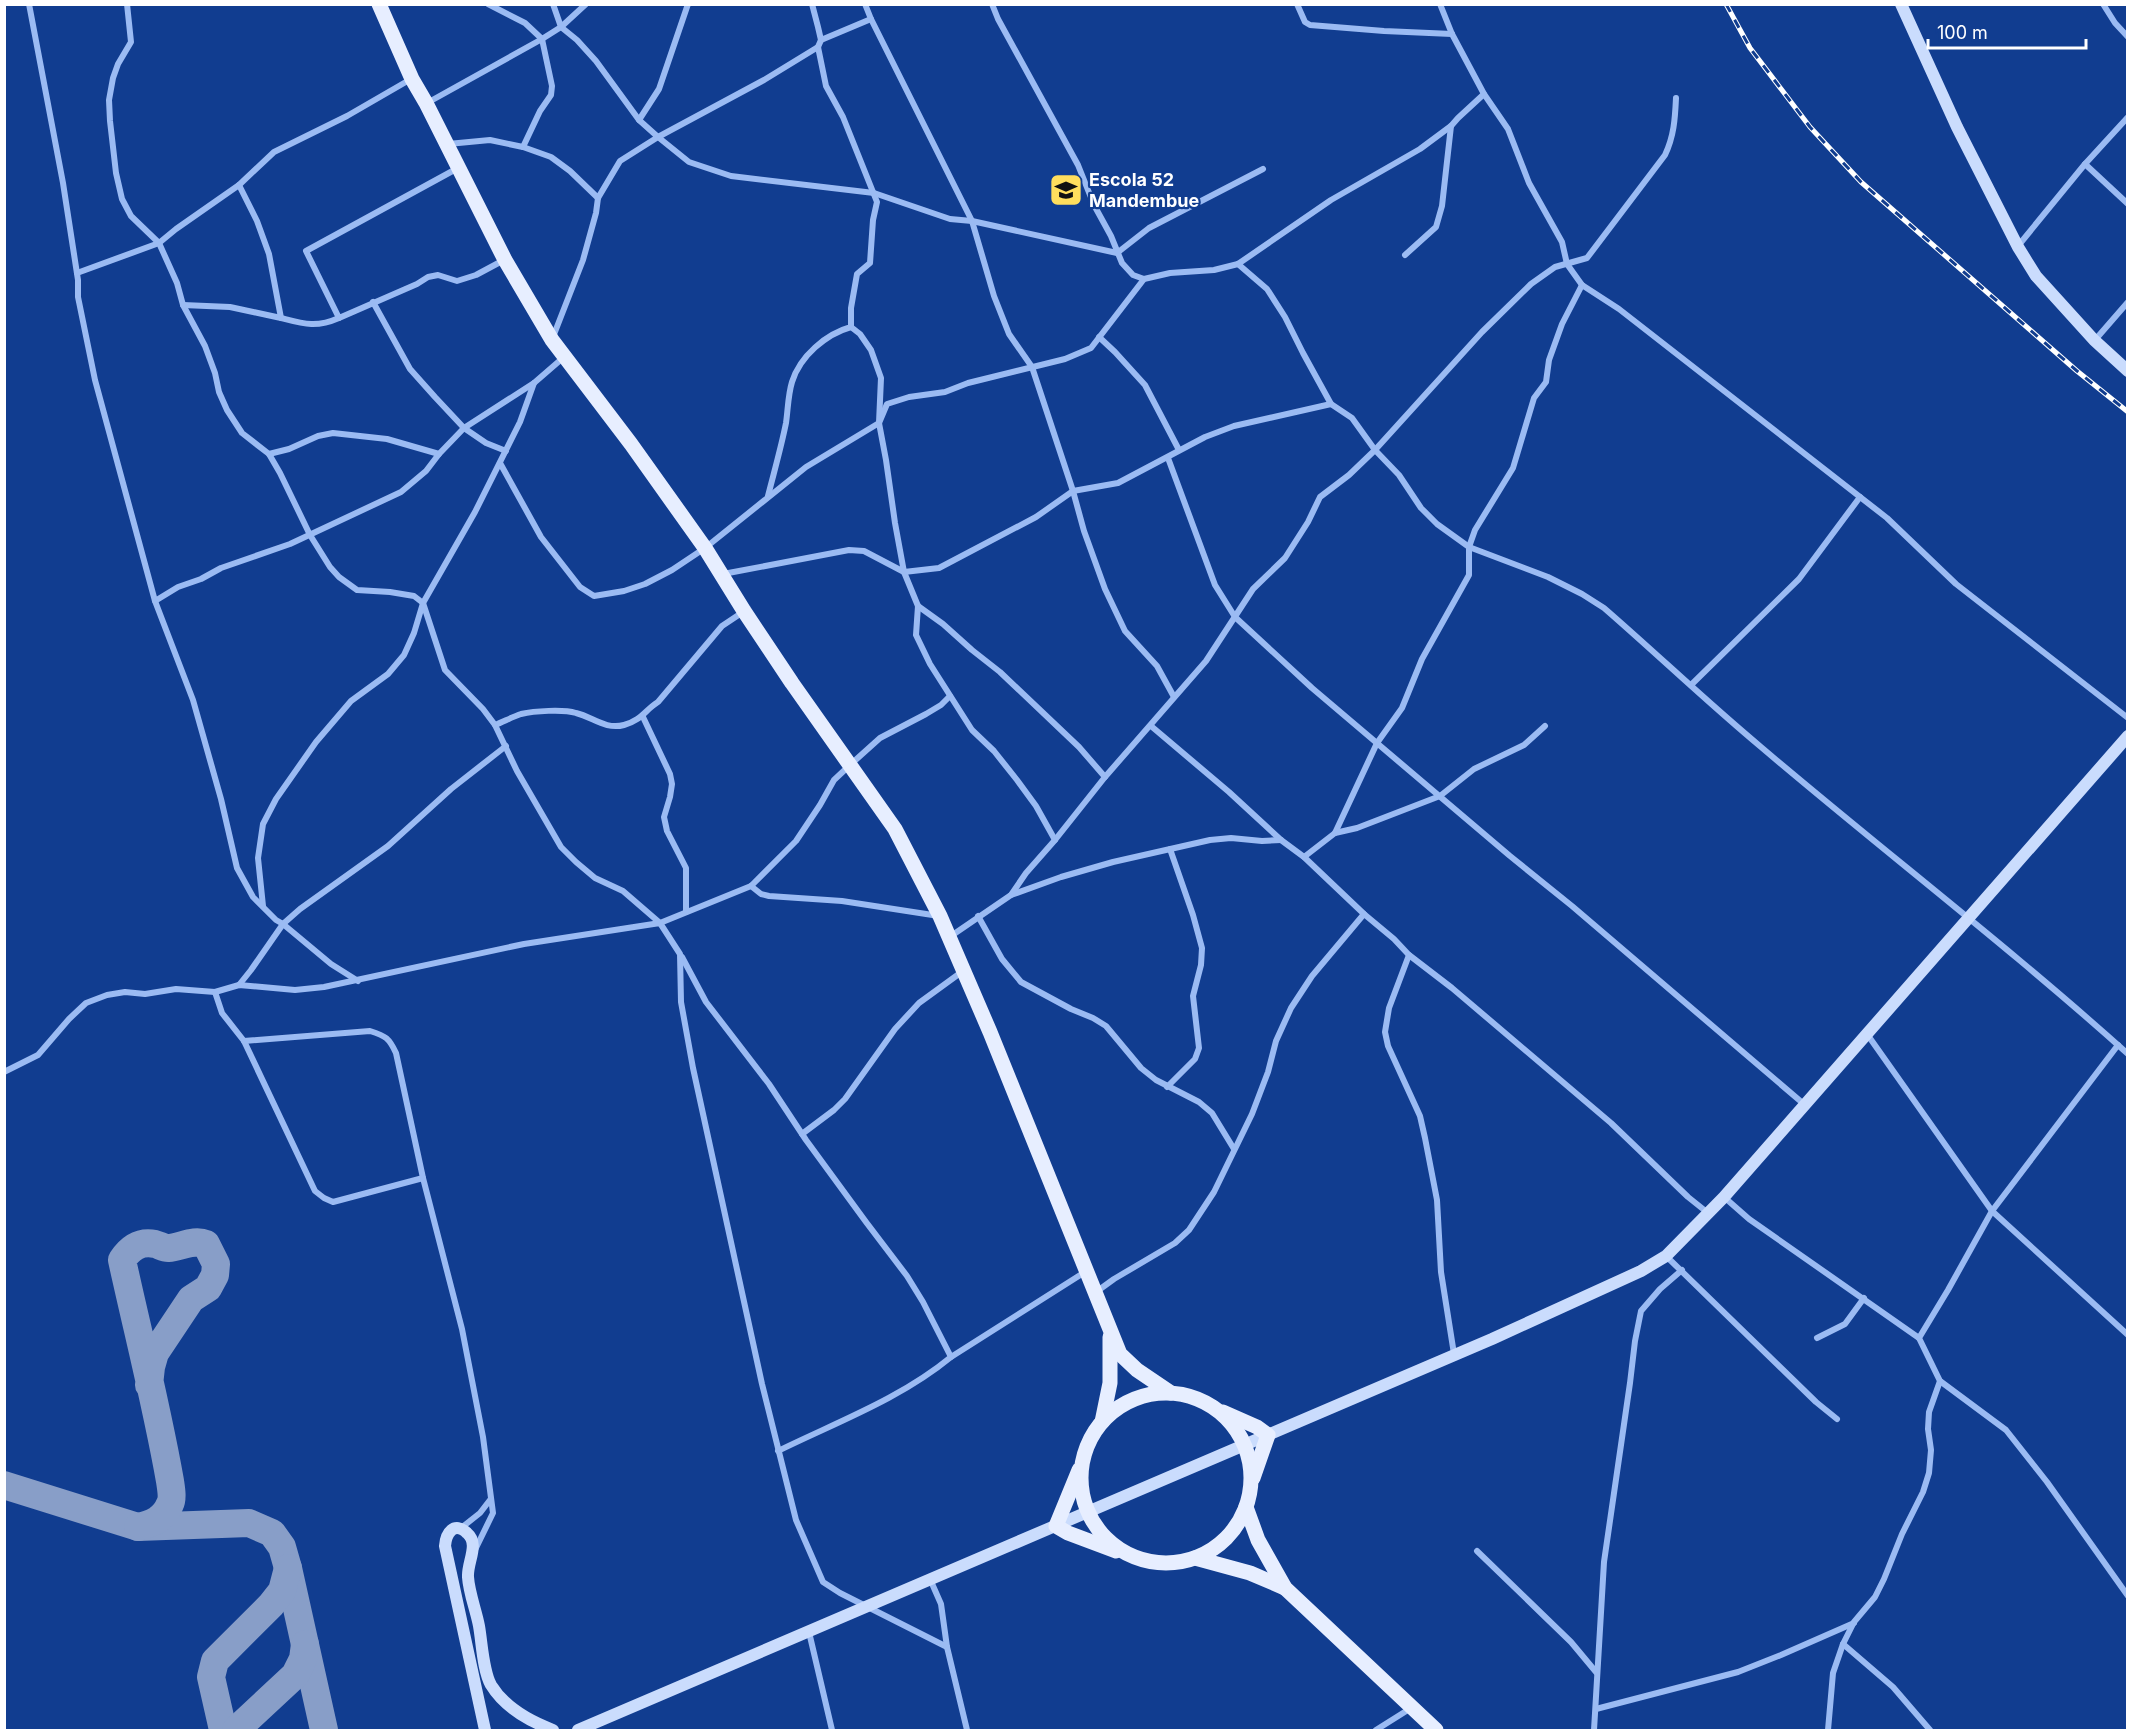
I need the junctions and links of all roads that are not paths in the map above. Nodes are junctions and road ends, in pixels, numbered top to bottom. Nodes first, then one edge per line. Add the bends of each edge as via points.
1 (29, 4) edge
2 (127, 4) edge
3 (379, 4) edge
4 (488, 4) edge
5 (553, 4) edge
6 (586, 4) edge
7 (688, 4) edge
8 (812, 4) edge
9 (865, 4) edge
10 (992, 4) edge
11 (1297, 4) edge
12 (1440, 4) edge
13 (1900, 4) edge
14 (2103, 4) edge
15 (871, 19) junction
16 (561, 27) junction
17 (1452, 34) junction
18 (2127, 37) edge
19 (542, 39) junction
20 (819, 43) junction
21 (412, 79) junction
22 (1484, 94) junction
23 (1676, 98) dead end
24 (426, 103) junction
25 (2127, 117) edge
26 (639, 120) junction
27 (1451, 126) junction
28 (658, 137) junction
29 (447, 144) junction
30 (523, 147) junction
31 (2085, 164) junction
32 (458, 168) junction
33 (1263, 169) dead end
34 (239, 185) junction
35 (874, 193) junction
36 (598, 198) junction
37 (2127, 204) edge
38 (972, 221) junction
39 (159, 243) junction
40 (2018, 246) junction
41 (1117, 253) junction
42 (1405, 255) dead end
43 (505, 260) junction
44 (1238, 264) junction
45 (1567, 264) junction
46 (77, 273) junction
47 (1144, 279) junction
48 (1582, 285) junction
49 (373, 302) junction
50 (2127, 302) edge
51 (183, 305) junction
52 (281, 318) junction
53 (339, 318) junction
54 (851, 327) junction
55 (1099, 338) junction
56 (552, 340) junction
57 (2094, 340) junction
58 (564, 357) junction
59 (1032, 367) junction
60 (2127, 371) edge
61 (534, 383) junction
62 (1331, 404) junction
63 (879, 423) junction
64 (464, 428) junction
65 (1179, 450) junction
66 (1375, 450) junction
67 (506, 451) junction
68 (269, 454) junction
69 (439, 454) junction
70 (1168, 458) junction
71 (500, 463) junction
72 (1073, 491) junction
73 (768, 496) junction
74 (1860, 497) junction
75 (310, 535) junction
76 (1469, 547) junction
77 (705, 548) junction
78 (904, 572) junction
79 (721, 574) junction
80 (155, 601) junction
81 (423, 603) junction
82 (918, 606) junction
83 (744, 611) junction
84 (1235, 617) junction
85 (1691, 685) junction
86 (950, 696) junction
87 (1174, 697) junction
88 (643, 717) junction
89 (2127, 718) edge
90 (495, 725) junction
91 (1151, 726) junction
92 (1545, 726) dead end
93 (2127, 736) edge
94 (1377, 743) junction
95 (506, 746) junction
96 (850, 765) junction
97 (1105, 777) junction
98 (1440, 796) junction
99 (1335, 832) junction
100 (1055, 840) junction
101 (1281, 840) junction
102 (1170, 849) junction
103 (1304, 857) junction
104 (751, 886) junction
105 (1011, 895) junction
106 (263, 906) junction
107 (686, 912) junction
108 (1364, 914) junction
109 (940, 916) junction
110 (978, 916) junction
111 (1968, 918) junction
112 (660, 923) junction
113 (283, 924) junction
114 (949, 938) junction
115 (680, 954) junction
116 (1408, 955) junction
117 (963, 970) junction
118 (358, 981) junction
119 (239, 984) junction
120 (214, 992) junction
121 (1867, 1034) junction
122 (244, 1041) junction
123 (2118, 1046) junction
124 (2127, 1054) edge
125 (4, 1072) edge
126 (1167, 1087) junction
127 (1805, 1105) junction
128 (802, 1134) junction
129 (1234, 1149) junction
130 (423, 1178) junction
131 (1724, 1197) junction
132 (1992, 1210) junction
133 (1708, 1213) junction
134 (1666, 1256) junction
135 (1088, 1270) junction
136 (1682, 1270) junction
137 (1095, 1293) junction
138 (1864, 1298) junction
139 (1110, 1331) junction
140 (2127, 1335) edge
141 (1817, 1338) dead end
142 (1918, 1338) junction
143 (1454, 1354) junction
144 (951, 1357) junction
145 (1940, 1381) junction
146 (1171, 1393) junction
147 (1215, 1409) junction
148 (1837, 1419) dead end
149 (1102, 1422) junction
150 (1268, 1435) junction
151 (1244, 1444) junction
152 (778, 1451) junction
153 (1082, 1465) junction
154 (1250, 1486) junction
155 (490, 1500) junction
156 (1246, 1506) junction
157 (1088, 1512) junction
158 (1056, 1526) junction
159 (461, 1528) junction
160 (1477, 1551) dead end
161 (471, 1557) junction
162 (1133, 1557) junction
163 (1195, 1558) junction
164 (930, 1579) junction
165 (1284, 1588) junction
166 (2127, 1596) edge
167 (867, 1606) junction
168 (1854, 1622) junction
169 (808, 1631) junction
170 (1843, 1644) junction
171 (947, 1647) junction
172 (1596, 1672) junction
173 (1411, 1707) junction
174 (1596, 1709) junction
175 (485, 1731) edge
176 (553, 1731) edge
177 (578, 1731) edge
178 (832, 1731) edge
179 (967, 1731) edge
180 (1376, 1731) edge
181 (1436, 1731) edge
182 (1594, 1731) edge
183 (1828, 1731) edge
184 (1930, 1731) edge

1 - 46 street
2 - 39 street via 130,42 113,78 111,135 122,199 131,216
3 - 21 main road
4 - 19 street via 525,23
5 - 16 street
6 - 16 street
7 - 26 street via 659,89
8 - 20 street
9 - 15 street
10 - 41 street via 1078,165
11 - 17 street via 1310,25
12 - 17 street
13 - 40 street
14 - 18 street
15 - 20 street
15 - 38 street
16 - 19 street
16 - 26 street via 596,61
17 - 22 street
19 - 24 street
19 - 30 street via 551,95
20 - 28 street via 764,80
20 - 35 street via 826,86
21 - 24 main road
21 - 34 street via 274,152
22 - 27 street
22 - 45 street via 1508,129 1529,183 1562,242
23 - 45 street via 1674,129 1665,155 1587,258
24 - 29 main road
25 - 31 street
26 - 28 street
27 - 42 street via 1436,227
27 - 44 street via 1420,149 1331,200
28 - 35 street via 689,162 731,176
28 - 36 street via 620,161
29 - 30 street via 490,140
29 - 32 main road
30 - 36 street via 551,157
31 - 37 street
31 - 40 street
32 - 43 main road
32 - 53 street via 306,251
33 - 41 street via 1149,228
34 - 39 street
34 - 52 street via 269,254
35 - 38 street via 950,219
35 - 54 street via 877,202 870,262 857,274
36 - 56 street via 583,260
38 - 41 street
38 - 59 street via 1009,334
39 - 46 street
39 - 51 street
40 - 57 street via 2036,276
41 - 47 street via 1133,275
43 - 49 street via 457,281 438,275 428,278
43 - 56 main road
44 - 47 street
44 - 62 street via 1267,290 1285,317
45 - 48 street
45 - 66 street via 1555,267 1523,292
46 - 80 street via 95,380
47 - 55 street
48 - 74 street via 1638,323
48 - 76 street via 1562,324 1546,382 1534,398 1513,468 1475,530
49 - 53 street
49 - 64 street via 410,369
50 - 57 street
51 - 52 street via 230,307
51 - 68 street via 205,346 227,410 242,432
52 - 53 street via 319,325
54 - 63 street via 872,350 881,378
54 - 73 street via 826,337 793,378
55 - 59 street via 1091,348
55 - 65 street via 1144,386
56 - 58 main road
57 - 60 street
58 - 61 street
58 - 77 main road
59 - 63 street via 887,404
59 - 72 street
61 - 64 street
61 - 67 street
62 - 65 street via 1234,426
62 - 66 street via 1352,418
63 - 73 street via 806,467
63 - 78 street
64 - 67 street
64 - 69 street
65 - 70 street
66 - 76 street via 1437,524
66 - 84 street via 1320,497 1285,558 1253,589
67 - 71 street
68 - 69 street via 333,433 387,439
68 - 75 street
69 - 75 street via 401,492
70 - 72 street via 1118,483
70 - 84 street via 1215,585
71 - 77 street via 541,537 580,587 594,596 645,584
71 - 81 street
72 - 78 street via 1036,517 939,568
72 - 87 street via 1105,589 1125,631 1157,666
73 - 77 street
74 - 85 street via 1799,579
74 - 89 street via 1956,584
75 - 80 street via 221,568
75 - 81 street via 334,572 357,590 414,596
76 - 85 street via 1582,594 1604,608
76 - 94 street via 1468,575 1422,659 1402,708
77 - 79 main road
78 - 79 street via 864,551 849,550
78 - 82 street
79 - 83 main road
80 - 106 street via 193,700 237,868
81 - 90 street via 446,670
81 - 106 street via 404,655 388,674 351,701 276,799 263,824 258,858
82 - 86 street via 916,635
82 - 97 street via 1000,672
83 - 88 street via 722,627
83 - 96 main road
84 - 87 street via 1206,661
84 - 94 street
85 - 111 street
86 - 96 street via 926,714 880,738
86 - 100 street via 972,730 994,751 1030,798
87 - 91 street
88 - 90 street via 623,725 606,726 576,713 533,712
88 - 107 street via 670,774 672,784 664,817 686,868
90 - 95 street
91 - 97 street
91 - 101 street
92 - 98 street via 1524,745 1474,769
93 - 111 street
94 - 98 street
94 - 99 street
95 - 112 street via 561,847 595,878 623,891
95 - 113 street via 388,846
96 - 104 street via 834,780 796,841
96 - 109 main road via 896,829
97 - 100 street
98 - 99 street via 1357,828
98 - 127 street
99 - 103 street
100 - 105 street
101 - 102 street via 1231,838
101 - 103 street
102 - 105 street via 1061,877
102 - 126 street via 1202,948 1193,996 1199,1048 1195,1059
103 - 108 street
104 - 107 street
104 - 109 street via 769,896 842,901
105 - 110 street
106 - 113 street
107 - 112 street
108 - 116 street
108 - 129 street via 1312,976 1291,1008 1252,1114
109 - 114 main road
110 - 114 street
110 - 126 street via 1002,959 1021,982 1106,1026 1141,1068
111 - 121 street
111 - 123 street
112 - 115 street
112 - 118 street via 524,944
113 - 118 street
113 - 119 street
114 - 117 main road
115 - 128 street via 706,1002
115 - 152 street via 681,1002 693,1068
116 - 133 street via 1611,1123
116 - 143 street via 1389,1008 1385,1032 1420,1116 1425,1138 1437,1200 1441,1272
117 - 128 street via 919,1003 845,1099
117 - 135 main road
118 - 119 street via 295,990
119 - 120 street
120 - 122 street via 222,1012
120 - 125 street via 176,989 107,995 86,1004 38,1055
121 - 127 street
121 - 132 street
122 - 130 street via 315,1191 324,1198 333,1202
122 - 130 street via 370,1031 389,1040 399,1062
123 - 124 street
123 - 132 street
126 - 129 street via 1199,1101 1212,1113
127 - 131 street
128 - 144 street via 907,1276
129 - 137 street via 1214,1192 1189,1230 1175,1243
130 - 155 street via 462,1329 483,1437
131 - 133 street
131 - 138 street via 1749,1219
132 - 140 street
132 - 142 street
133 - 134 street
134 - 136 street
134 - 143 street via 1641,1271
135 - 137 main road
135 - 144 street
136 - 148 street
136 - 172 street via 1641,1311 1604,1562
137 - 139 main road
138 - 141 street via 1845,1324
138 - 142 street
139 - 146 main road via 1120,1354
139 - 149 main road via 1110,1383
142 - 145 street
143 - 150 street
144 - 152 street via 906,1390
145 - 166 street via 2006,1430
145 - 168 street via 1929,1412 1931,1450 1923,1492 1880,1588
146 - 147 main road via 1194,1398
146 - 149 main road via 1146,1395 1122,1405
147 - 150 main road
147 - 151 main road
149 - 153 main road via 1089,1442
150 - 151 street
150 - 154 main road
151 - 154 main road
151 - 157 street
152 - 167 street via 796,1520 823,1582
153 - 157 main road via 1081,1489
153 - 158 main road
154 - 156 main road
155 - 159 street
155 - 161 street via 491,1516
156 - 163 main road via 1235,1529 1217,1546
156 - 165 main road via 1258,1540
157 - 158 street
157 - 162 main road via 1099,1531
158 - 162 main road
158 - 164 street
159 - 161 street via 472,1539
159 - 175 street via 449,1530 445,1546
160 - 172 street via 1571,1642
161 - 176 street via 468,1576 492,1685 514,1710
162 - 163 main road via 1153,1563
163 - 165 main road via 1250,1573
164 - 167 street
164 - 171 street via 941,1605
165 - 173 main road
167 - 169 street
167 - 171 street
168 - 170 street
168 - 174 street via 1738,1672
169 - 177 street
169 - 178 street
170 - 183 street via 1833,1673
170 - 184 street via 1893,1687
171 - 179 street
172 - 174 street
173 - 180 street
173 - 181 main road
174 - 182 street

